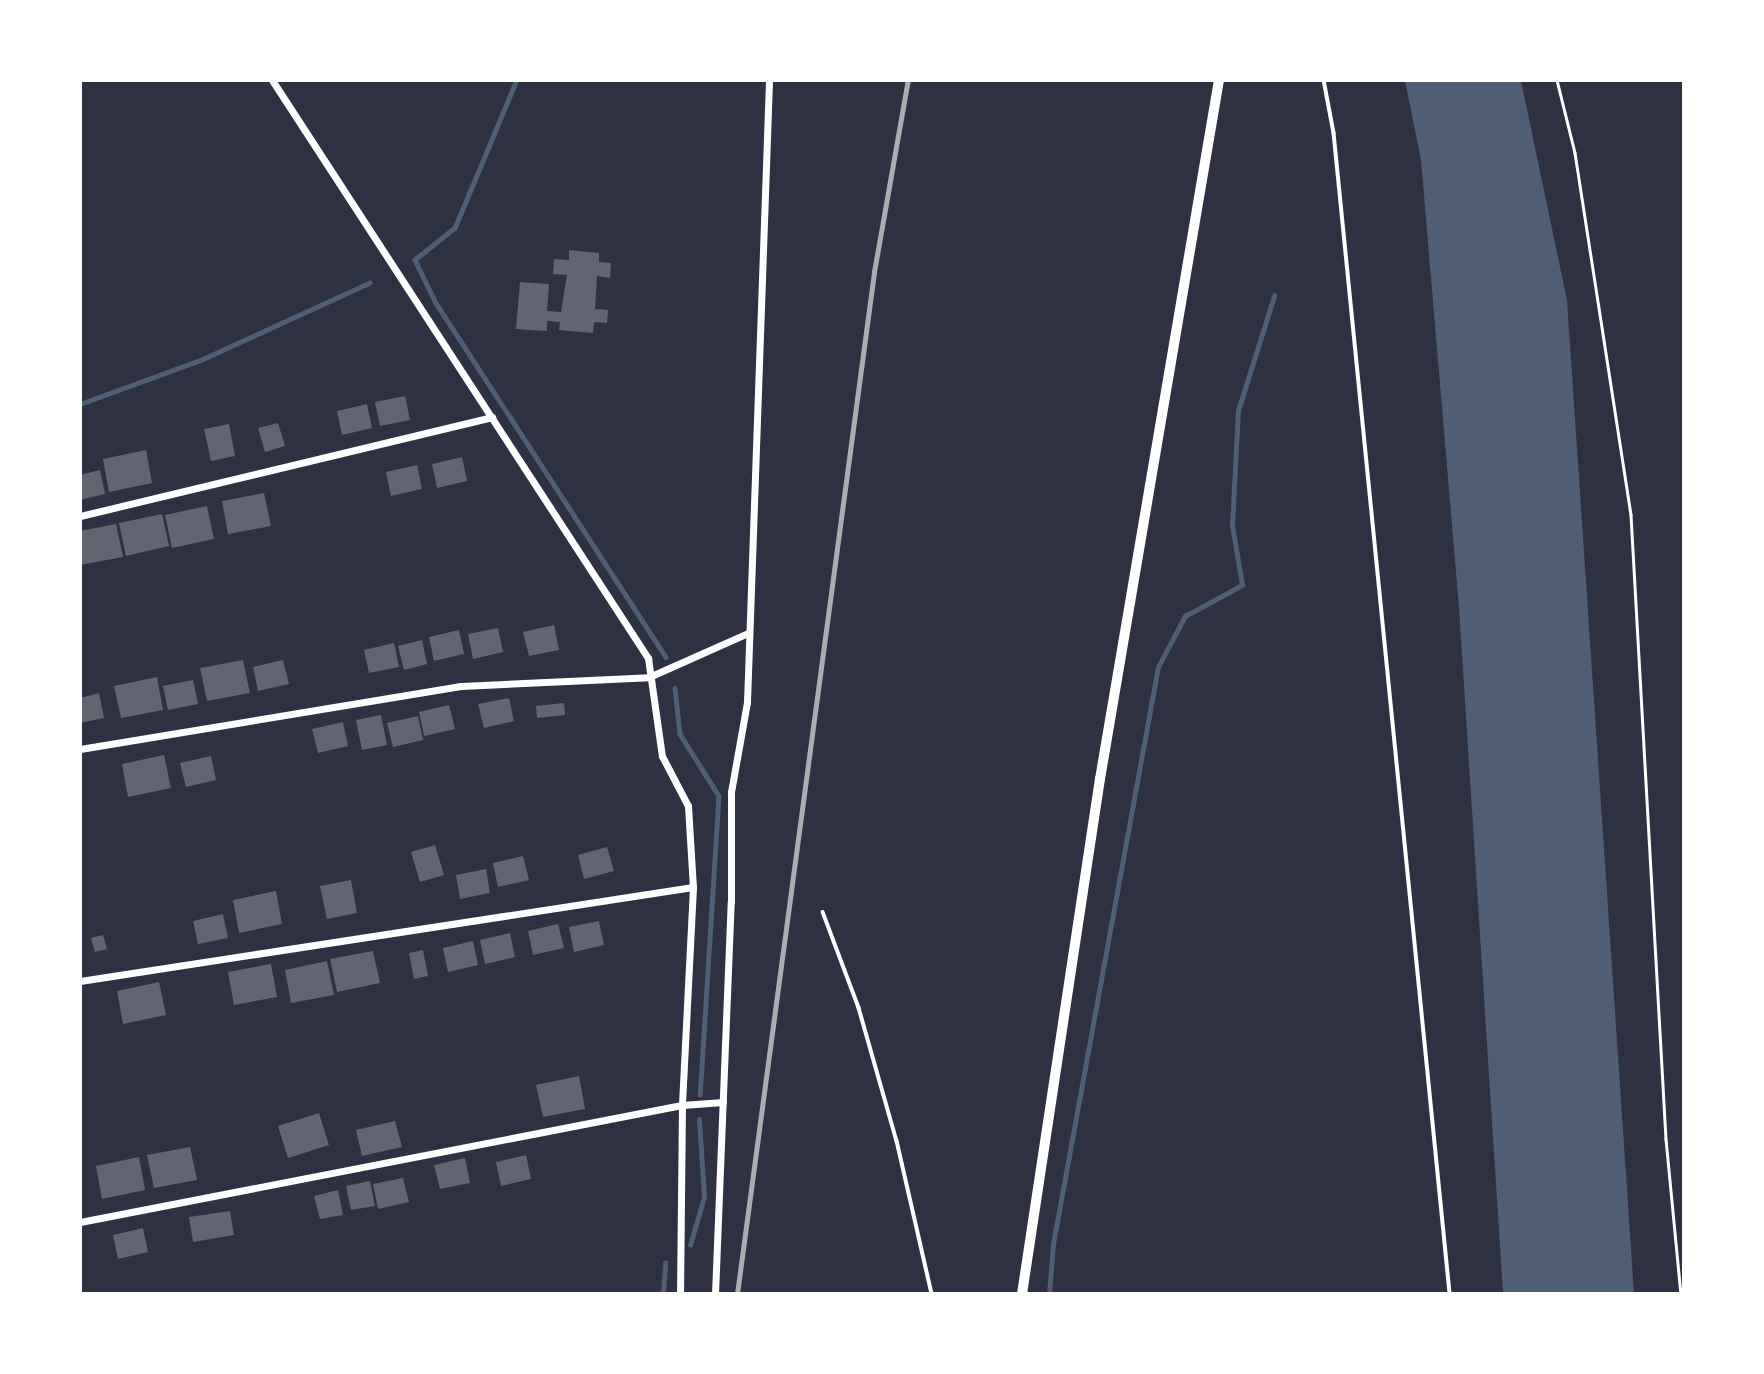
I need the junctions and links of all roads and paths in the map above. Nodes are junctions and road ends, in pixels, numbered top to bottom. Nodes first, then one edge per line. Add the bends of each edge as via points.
1 (272, 80) edge
2 (769, 80) edge
3 (1219, 80) edge
4 (1324, 80) edge
5 (1557, 80) edge
6 (492, 417) junction
7 (80, 516) edge
8 (748, 633) junction
9 (649, 677) junction
10 (80, 749) edge
11 (693, 887) junction
12 (823, 912) dead end
13 (80, 981) edge
14 (723, 1102) junction
15 (682, 1105) junction
16 (80, 1222) edge
17 (680, 1293) edge
18 (715, 1293) edge
19 (932, 1293) edge
20 (1022, 1293) edge
21 (1450, 1293) edge
22 (1681, 1293) edge

1 - 6 street
2 - 8 street
3 - 20 main road via 1100,779
4 - 21 lane via 1334,134 1358,364
5 - 22 path via 1575,153 1630,515 1666,1139
6 - 7 street via 409,433 135,506
6 - 9 street via 648,658
8 - 9 street
8 - 14 street via 747,702 731,792
9 - 10 street via 461,686
9 - 11 street via 662,756 688,806
11 - 13 street
11 - 15 street
12 - 19 lane via 870,1048
14 - 15 street
14 - 18 street
15 - 16 street
15 - 17 street

